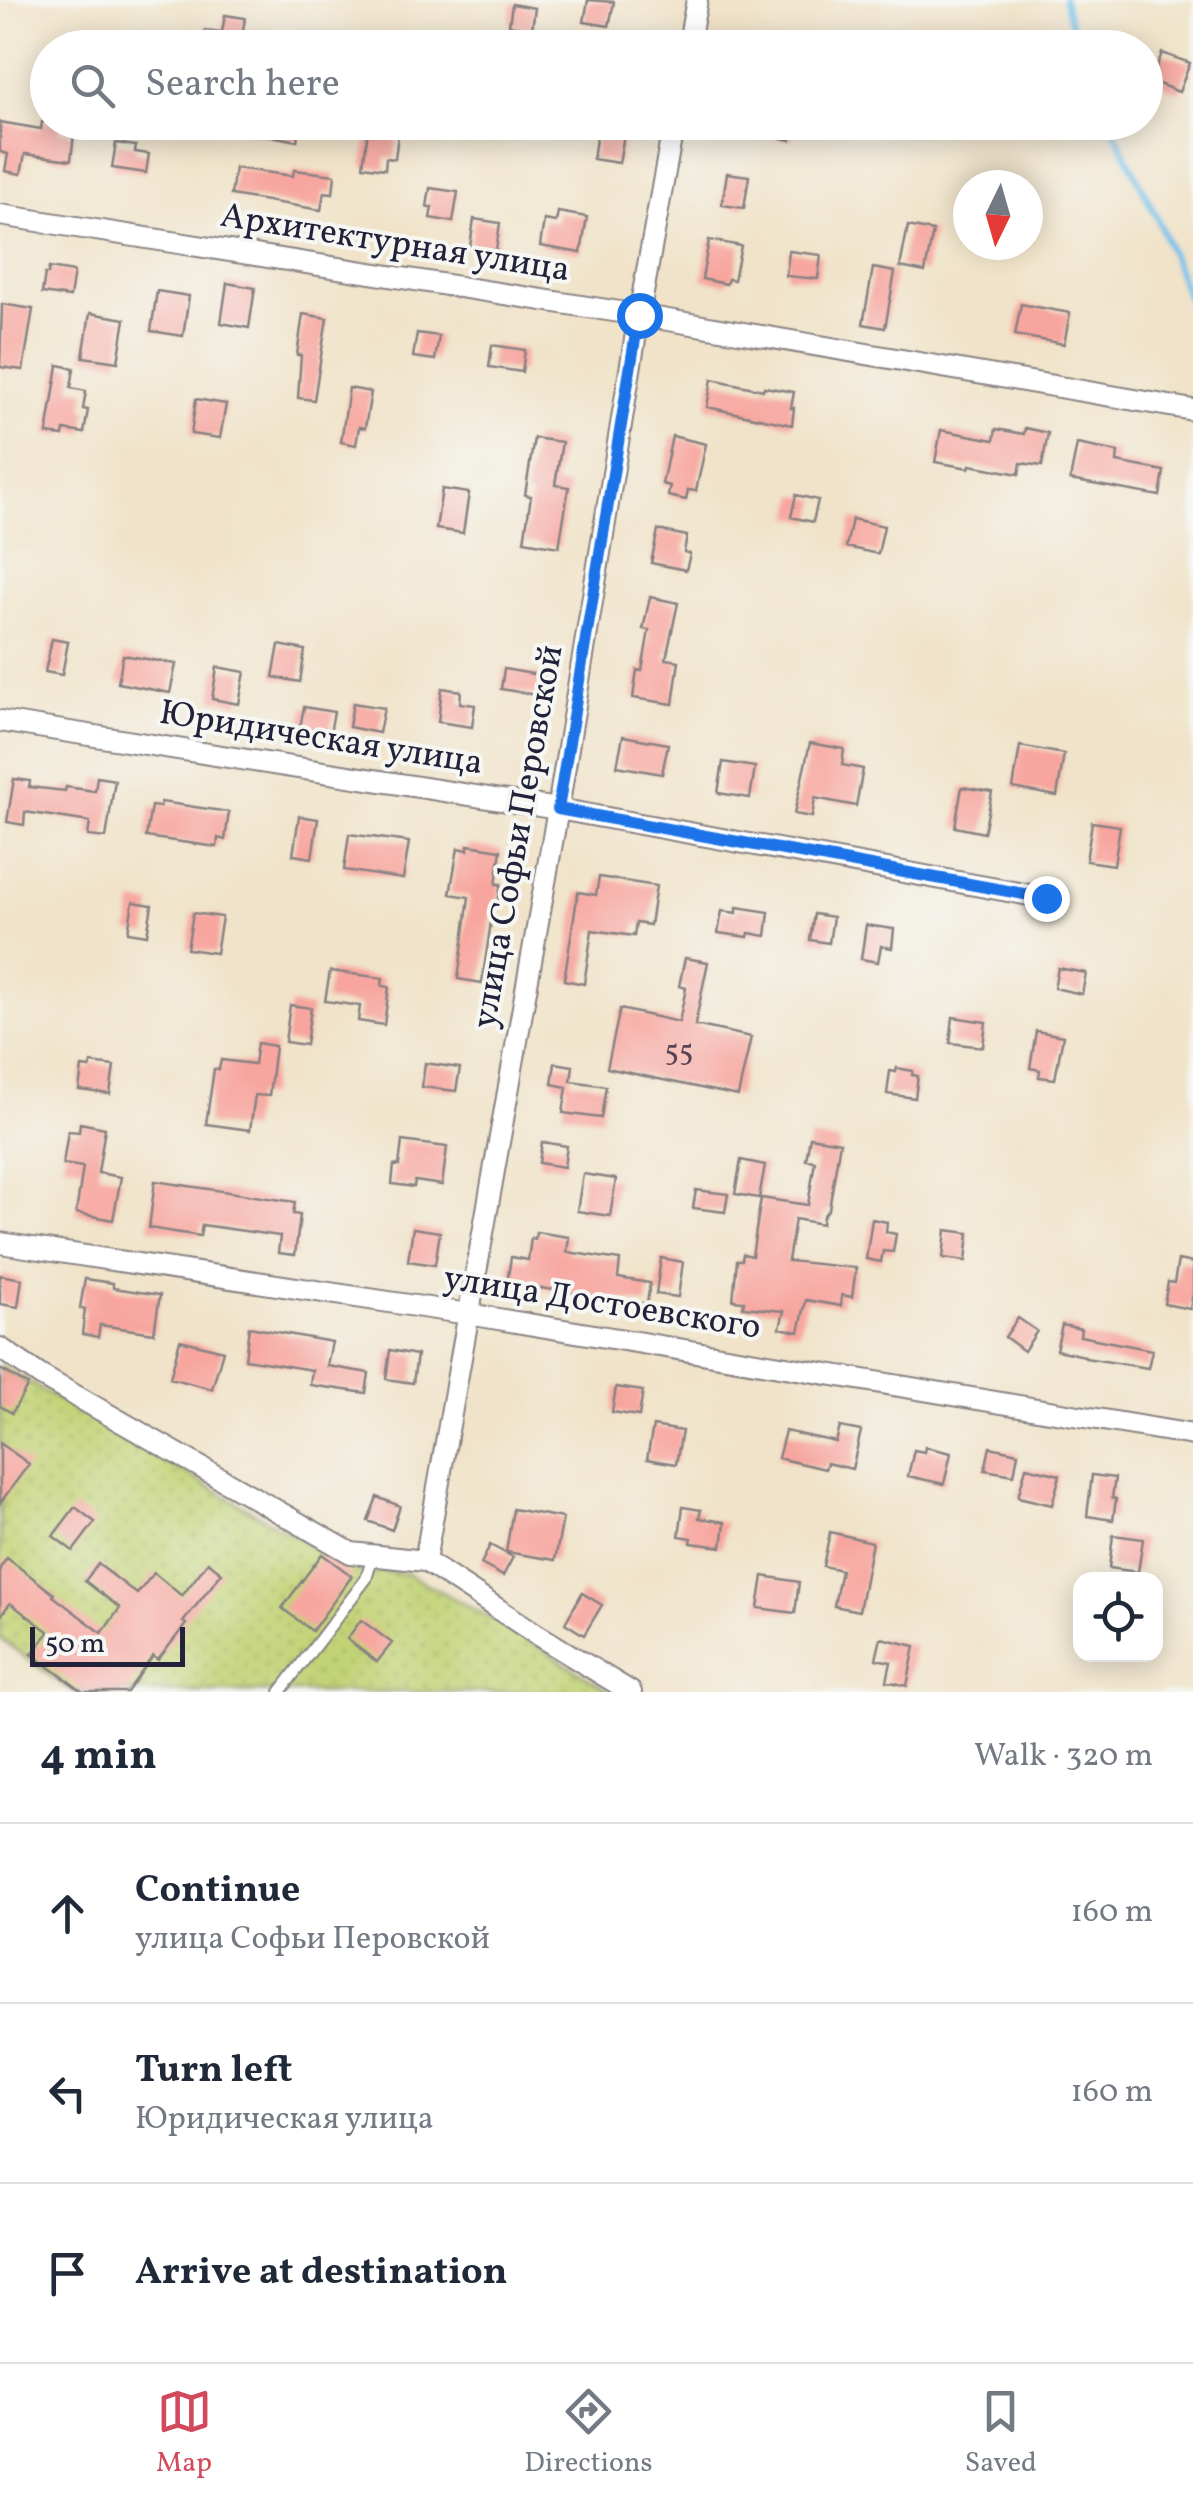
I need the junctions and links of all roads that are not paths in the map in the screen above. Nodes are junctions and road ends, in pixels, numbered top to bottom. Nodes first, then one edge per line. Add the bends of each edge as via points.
1 (696, 0) edge
2 (691, 30) edge
3 (671, 140) edge
4 (0, 216) edge
5 (639, 315) junction
6 (1193, 410) edge
7 (0, 721) edge
8 (558, 809) junction
9 (1046, 898) dead end
10 (0, 1242) edge
11 (468, 1314) junction
12 (0, 1348) edge
13 (1193, 1435) edge
14 (373, 1556) junction
15 (425, 1562) junction
16 (280, 1692) edge
17 (632, 1692) edge

1 - 2 street
3 - 5 street, улица Софьи Перовской
4 - 5 street, Архитектурная улица
5 - 6 street, Архитектурная улица
5 - 8 street, улица Софьи Перовской
7 - 8 street, Юридическая улица
8 - 9 street, Юридическая улица
8 - 11 street, улица Софьи Перовской
10 - 11 street, улица Достоевского
11 - 13 street, улица Достоевского
11 - 15 street, улица Софьи Перовской
12 - 14 street via 351,1553
14 - 15 street
14 - 16 lane via 366,1580
15 - 17 street

